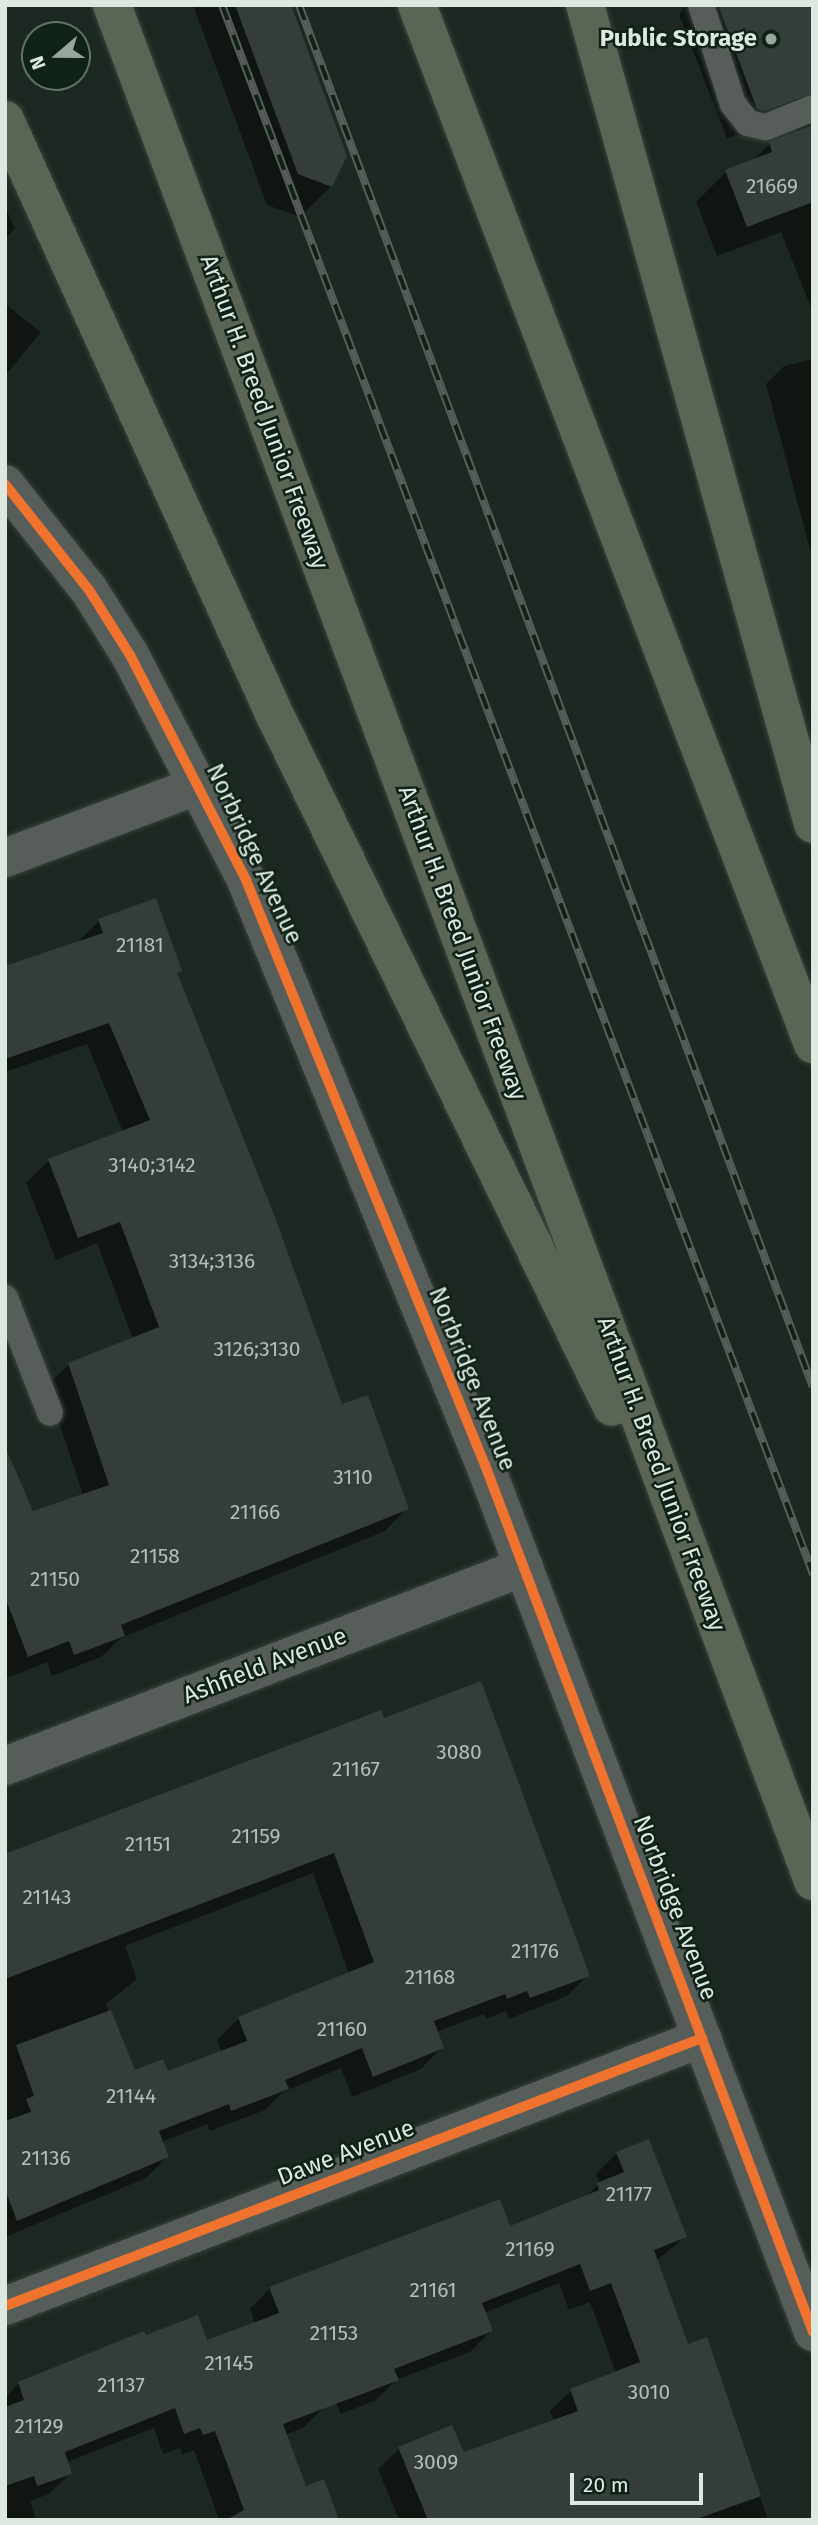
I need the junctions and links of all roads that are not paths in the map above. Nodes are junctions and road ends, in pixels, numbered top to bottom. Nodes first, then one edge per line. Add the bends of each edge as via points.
1 (112, 5) edge
2 (418, 5) edge
3 (585, 5) edge
4 (701, 5) edge
5 (813, 108) edge
6 (5, 120) edge
7 (5, 484) edge
8 (199, 785) junction
9 (813, 824) edge
10 (5, 858) edge
11 (813, 1044) edge
12 (5, 1298) edge
13 (50, 1413) dead end
14 (524, 1567) junction
15 (713, 1614) junction
16 (5, 1766) edge
17 (813, 1881) edge
18 (702, 2038) junction
19 (5, 2306) edge
20 (813, 2332) edge

1 - 15 highway, Arthur H. Breed Junior Freeway
2 - 11 highway
3 - 9 highway
4 - 5 lane via 733,104 748,123 766,127
6 - 15 highway via 272,709
7 - 8 street, Norbridge Avenue via 117,633
8 - 10 street
8 - 14 street, Norbridge Avenue via 285,967
12 - 13 lane
14 - 16 street, Ashfield Avenue
14 - 18 street, Norbridge Avenue
15 - 17 highway, Arthur H. Breed Junior Freeway
18 - 19 street, Dawe Avenue
18 - 20 street, Norbridge Avenue

